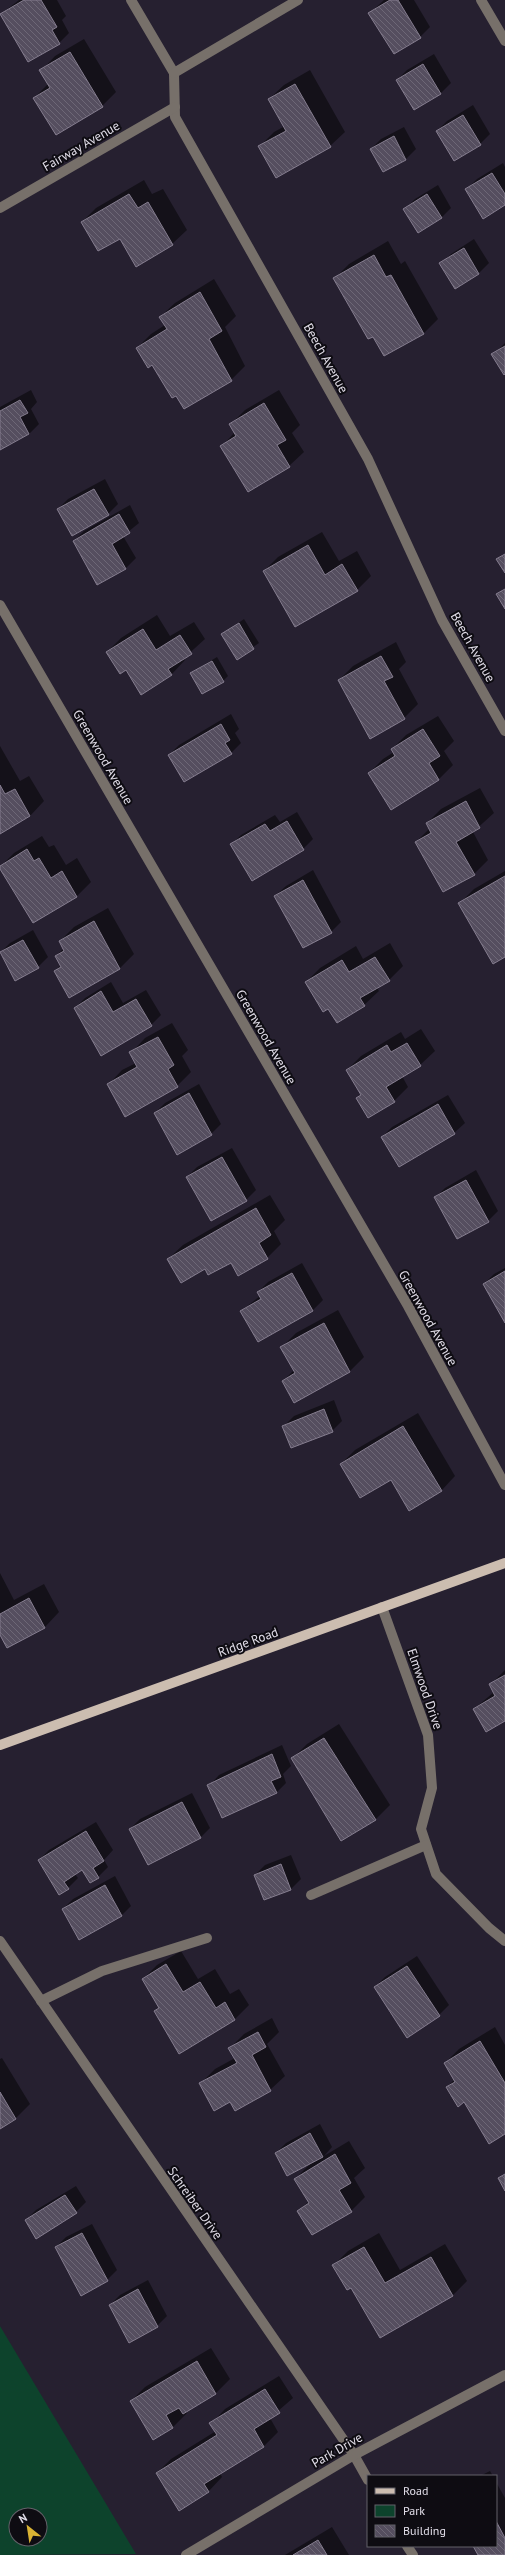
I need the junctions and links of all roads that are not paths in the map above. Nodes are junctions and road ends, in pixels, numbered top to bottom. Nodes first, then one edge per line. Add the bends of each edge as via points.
1 (131, 0) edge
2 (298, 0) edge
3 (482, 0) edge
4 (505, 41) edge
5 (174, 73) junction
6 (175, 107) junction
7 (0, 208) edge
8 (0, 605) edge
9 (505, 731) edge
10 (505, 1485) edge
11 (505, 1563) edge
12 (382, 1607) junction
13 (0, 1744) edge
14 (426, 1845) junction
15 (311, 1895) dead end
16 (207, 1938) dead end
17 (0, 1941) edge
18 (505, 1941) edge
19 (41, 2001) junction
20 (505, 2375) edge
21 (354, 2455) junction
22 (367, 2478) edge
23 (186, 2555) edge

1 - 5 street, Beech Avenue
2 - 5 street
3 - 4 street
5 - 6 street, Beech Avenue
6 - 7 street, Fairway Avenue
6 - 9 street, Beech Avenue via 175,117 368,459 442,620
8 - 10 street, Greenwood Avenue via 408,1306
11 - 12 main road, Ridge Road
12 - 13 main road, Ridge Road
12 - 14 street, Elmwood Drive via 428,1735 432,1788 421,1829
14 - 15 street
14 - 18 street, Elmwood Drive via 436,1874
16 - 19 street via 102,1971
17 - 19 street, Schreiber Drive
19 - 21 street, Schreiber Drive
20 - 21 street, Park Drive
21 - 22 street, Schreiber Drive
21 - 23 street, Park Drive

